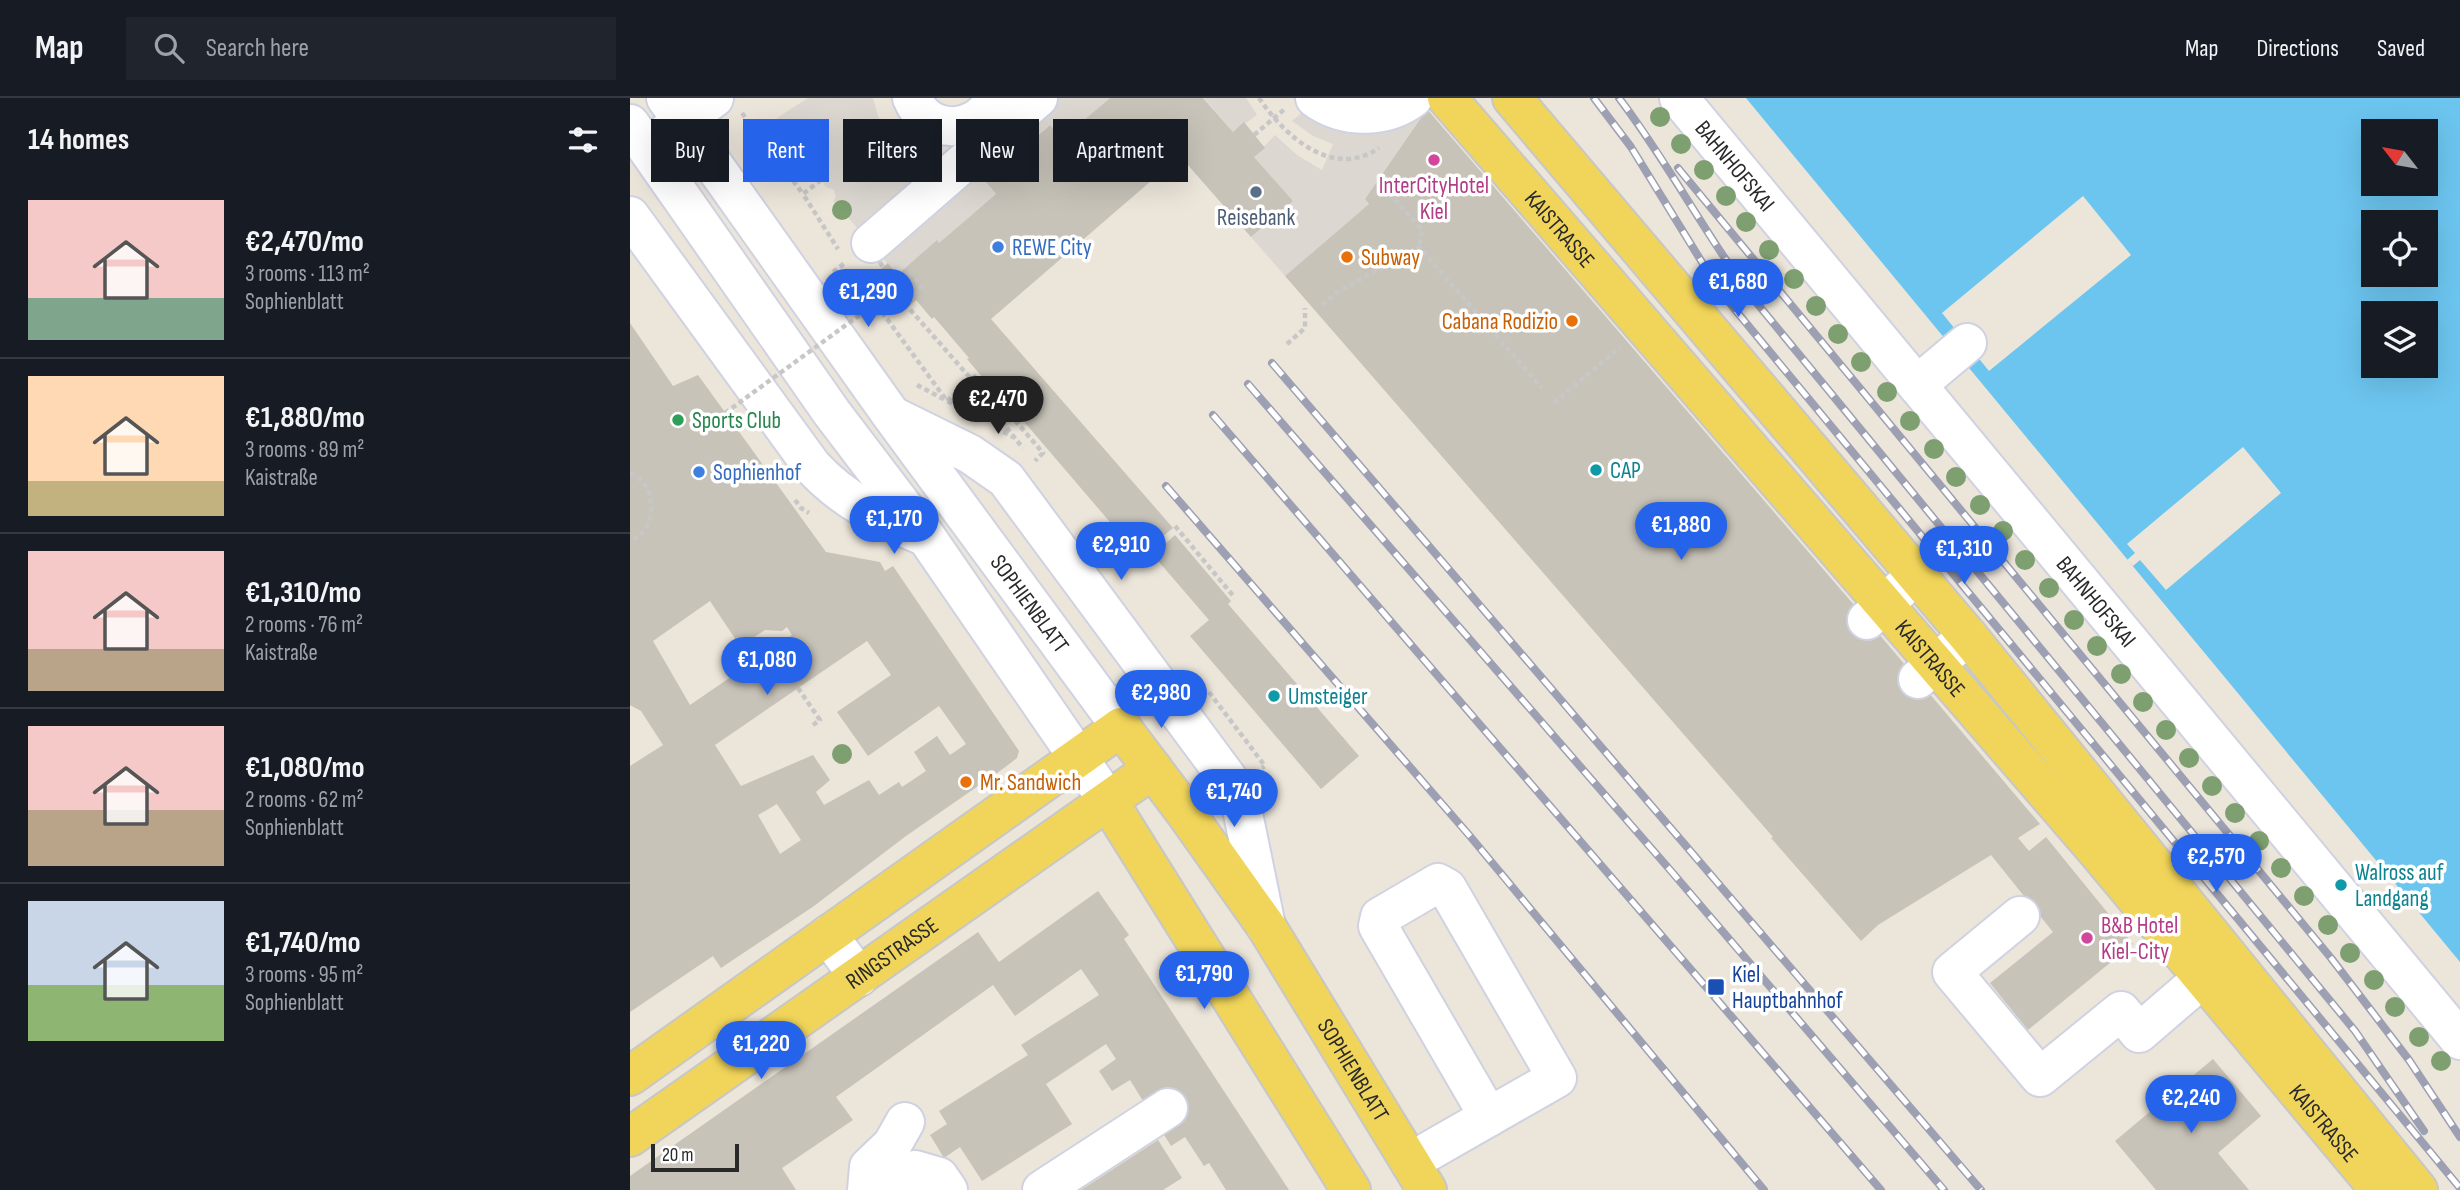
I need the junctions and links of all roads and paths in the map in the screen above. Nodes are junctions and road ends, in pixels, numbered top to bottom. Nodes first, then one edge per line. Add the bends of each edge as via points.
1 (912, 98) edge
2 (995, 98) edge
3 (1038, 98) edge
4 (1259, 98) edge
5 (1413, 98) edge
6 (1447, 98) edge
7 (1512, 98) edge
8 (1679, 98) edge
9 (726, 103) edge
10 (1298, 105) edge
11 (674, 109) edge
12 (1275, 118) junction
13 (1254, 135) dead end
14 (638, 136) edge
15 (1328, 158) dead end
16 (1378, 180) dead end
17 (818, 182) edge
18 (803, 194) junction
19 (630, 216) edge
20 (1419, 247) junction
21 (884, 267) junction
22 (894, 289) junction
23 (904, 301) junction
24 (1322, 305) dead end
25 (1306, 308) dead end
26 (1646, 326) junction
27 (1967, 343) dead end
28 (1287, 344) dead end
29 (979, 373) dead end
30 (1927, 376) junction
31 (972, 380) junction
32 (916, 385) dead end
33 (1542, 388) dead end
34 (947, 401) junction
35 (1554, 403) dead end
36 (725, 412) dead end
37 (892, 415) junction
38 (966, 452) junction
39 (630, 473) edge
40 (1175, 526) dead end
41 (631, 537) edge
42 (928, 538) junction
43 (1916, 575) junction
44 (1235, 598) dead end
45 (1876, 612) junction
46 (1968, 636) junction
47 (1926, 671) junction
48 (798, 688) dead end
49 (810, 727) dead end
50 (1121, 727) junction
51 (1078, 756) junction
52 (1153, 769) junction
53 (1108, 801) junction
54 (2020, 916) dead end
55 (1266, 926) junction
56 (828, 936) junction
57 (859, 977) junction
58 (2203, 978) junction
59 (2460, 1040) edge
60 (630, 1076) edge
61 (1168, 1108) dead end
62 (1489, 1117) junction
63 (905, 1122) dead end
64 (630, 1137) edge
65 (1418, 1176) edge
66 (867, 1190) edge
67 (888, 1190) edge
68 (948, 1190) edge
69 (1042, 1190) edge
70 (1351, 1190) edge
71 (2380, 1190) edge
72 (2418, 1190) edge

1 - 2 street via 927,118 946,127 966,125 984,115
3 - 21 street
4 - 12 path
5 - 10 street via 1371,114
6 - 26 main road, KAISTRASSE
7 - 43 main road, KAISTRASSE
8 - 30 street, BAHNHOFSKAI
9 - 11 street
9 - 18 path
10 - 12 path
11 - 14 street
11 - 37 street, SOPHIENBLATT
12 - 13 path
12 - 15 path via 1298,141
14 - 42 street, SOPHIENBLATT via 832,413
16 - 20 path via 1422,230
17 - 18 path
18 - 34 path via 866,293
19 - 42 street via 819,475 864,509
20 - 24 path
20 - 33 path
21 - 22 path
21 - 22 path via 896,281 902,288 911,297 921,287 910,274 902,281
22 - 23 path
22 - 23 path via 910,275 920,287
22 - 36 path, bridge
23 - 31 path
25 - 28 path via 1305,328
26 - 35 path
26 - 45 main road, KAISTRASSE
27 - 30 street
29 - 31 path
30 - 59 street, BAHNHOFSKAI
31 - 31 path via 987,404 1034,462 1046,451 995,397
31 - 34 path
32 - 34 path
34 - 38 path via 980,419
37 - 38 street
37 - 50 street, SOPHIENBLATT
38 - 55 street via 1006,479 1237,793
39 - 41 path via 647,487 652,505 649,524 635,540
40 - 44 path
42 - 51 street, SOPHIENBLATT
43 - 45 street
43 - 46 main road, KAISTRASSE
45 - 47 main road, KAISTRASSE
46 - 47 street
46 - 72 main road, KAISTRASSE
47 - 58 main road, KAISTRASSE
48 - 49 path via 820,720
50 - 51 main road
50 - 52 main road, SOPHIENBLATT
51 - 53 street, SOPHIENBLATT
51 - 56 main road
52 - 53 main road, RINGSTRASSE
52 - 55 main road, SOPHIENBLATT
53 - 57 main road, RINGSTRASSE
53 - 70 main road, SOPHIENBLATT
54 - 58 street via 1952,972 2040,1077 2121,1011 2139,1033
55 - 65 main road, SOPHIENBLATT
56 - 57 street
56 - 60 main road
57 - 64 main road, RINGSTRASSE
58 - 71 main road, KAISTRASSE
61 - 69 street
62 - 62 street via 1378,926 1380,917 1438,883 1447,888 1557,1078
62 - 65 street
63 - 66 street via 892,1145 869,1167
67 - 68 street via 915,1170 939,1177

